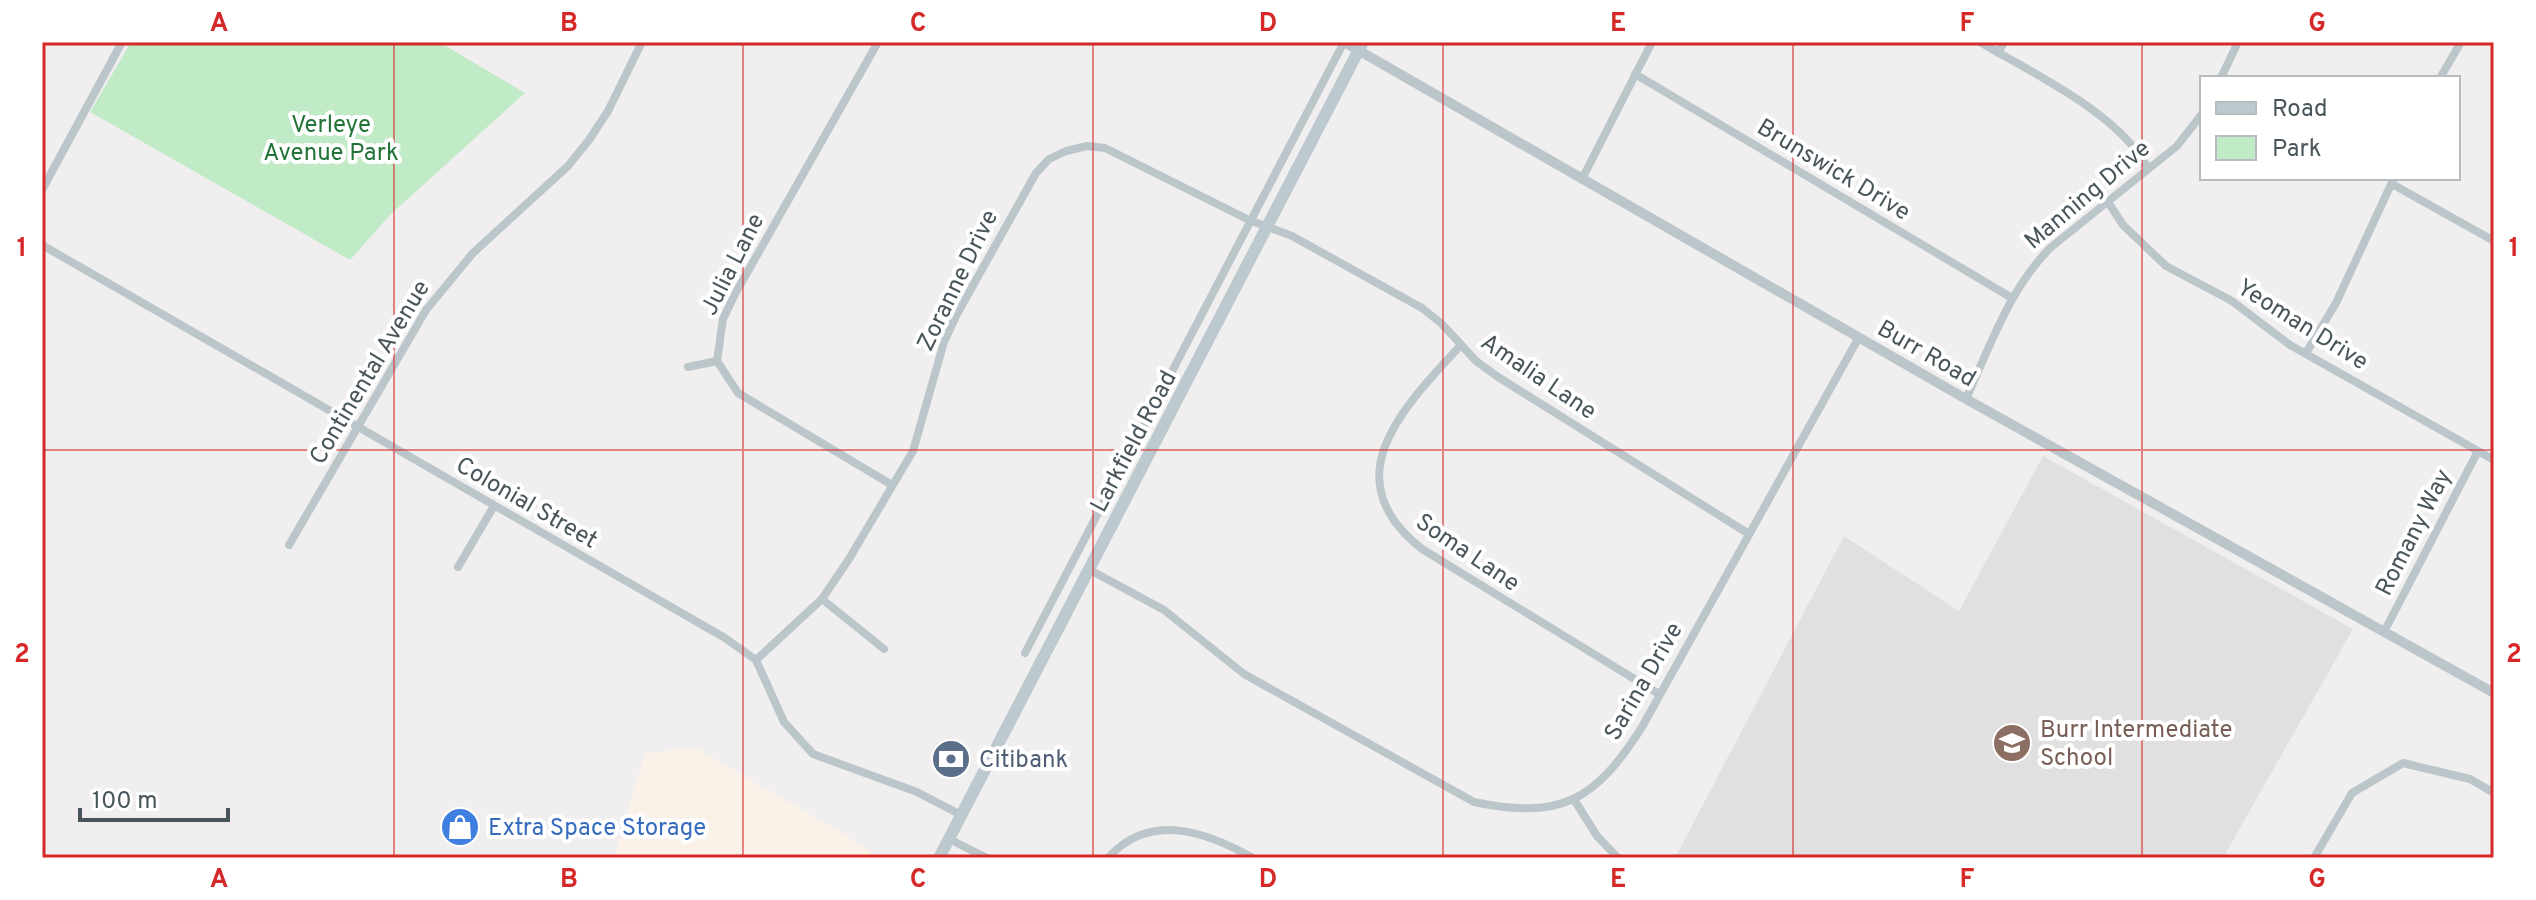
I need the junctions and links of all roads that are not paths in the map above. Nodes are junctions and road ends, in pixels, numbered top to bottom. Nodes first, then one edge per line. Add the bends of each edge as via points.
1 (642, 42) edge
2 (878, 42) edge
3 (1344, 42) edge
4 (1652, 42) edge
5 (1980, 42) edge
6 (2004, 42) edge
7 (2238, 42) edge
8 (2461, 42) edge
9 (120, 43) edge
10 (1361, 46) edge
11 (1998, 53) junction
12 (1635, 74) junction
13 (2222, 76) edge
14 (2441, 76) edge
15 (2200, 117) edge
16 (2148, 169) junction
17 (1583, 177) junction
18 (2393, 181) edge
19 (42, 190) edge
20 (2108, 202) junction
21 (1249, 220) junction
22 (1268, 227) junction
23 (2494, 241) edge
24 (42, 245) edge
25 (2012, 298) junction
26 (1859, 337) junction
27 (1460, 346) junction
28 (2306, 353) junction
29 (717, 361) junction
30 (688, 367) dead end
31 (1966, 399) junction
32 (357, 427) junction
33 (2478, 451) junction
34 (2494, 460) edge
35 (892, 485) junction
36 (494, 506) junction
37 (1749, 534) junction
38 (289, 545) dead end
39 (458, 567) dead end
40 (1090, 570) junction
41 (822, 599) junction
42 (2384, 632) junction
43 (884, 649) dead end
44 (1025, 653) dead end
45 (756, 660) junction
46 (2494, 693) edge
47 (1659, 694) junction
48 (2494, 793) edge
49 (1575, 801) junction
50 (961, 815) junction
51 (949, 839) junction
52 (939, 858) edge
53 (987, 858) edge
54 (1108, 858) edge
55 (1253, 858) edge
56 (1618, 858) edge
57 (2314, 858) edge

1 - 32 street, Continental Avenue via 589,140 448,281
2 - 29 street, Julia Lane via 735,294 723,319
3 - 10 street, Burr Road
3 - 21 street, Larkfield Road
4 - 12 street
5 - 11 street
6 - 11 street
7 - 13 street
8 - 14 street
9 - 19 street
10 - 17 street, Burr Road
10 - 22 main road, Larkfield Road
11 - 16 street via 2095,111 2124,134
12 - 17 street
12 - 25 street, Brunswick Drive
15 - 16 street, Manning Drive via 2177,146
16 - 20 street, Manning Drive
17 - 26 street, Burr Road
18 - 23 street
18 - 28 street via 2336,303
20 - 25 street, Manning Drive via 2031,267
20 - 28 street, Yeoman Drive via 2123,225 2166,266 2232,301
21 - 22 street, Zoranne Drive
21 - 35 street, Zoranne Drive via 1105,148 1087,146 1049,159 1023,191 957,314 913,451
21 - 44 street, Larkfield Road
22 - 27 street, Amalia Lane via 1422,308
22 - 40 main road, Larkfield Road
24 - 32 street, Colonial Street
25 - 31 street, Manning Drive
26 - 31 street, Burr Road
26 - 37 street, Sarina Drive
27 - 37 street, Amalia Lane via 1498,377
27 - 47 street, Soma Lane via 1399,414 1382,462 1379,486 1384,508 1398,530 1422,549
28 - 33 street, Yeoman Drive
29 - 30 street
29 - 35 street via 738,393
31 - 42 street, Burr Road
32 - 36 street, Colonial Street
32 - 38 street, Continental Avenue
33 - 34 street, Yeoman Drive
33 - 42 street, Romany Way
35 - 41 street, Zoranne Drive
36 - 39 street
36 - 45 street, Colonial Street
37 - 47 street, Sarina Drive
40 - 49 street via 1164,610 1244,674 1474,802 1531,809
40 - 50 main road, Larkfield Road
41 - 43 street
41 - 45 street, Zoranne Drive
42 - 46 street, Burr Road
45 - 50 street via 784,722 813,754 917,792
47 - 49 street, Sarina Drive via 1622,758
48 - 57 street via 2470,779 2403,763 2352,793
49 - 56 street
50 - 51 main road, Larkfield Road
51 - 52 main road, Larkfield Road
51 - 53 street
54 - 55 street via 1133,840 1168,830 1215,837

